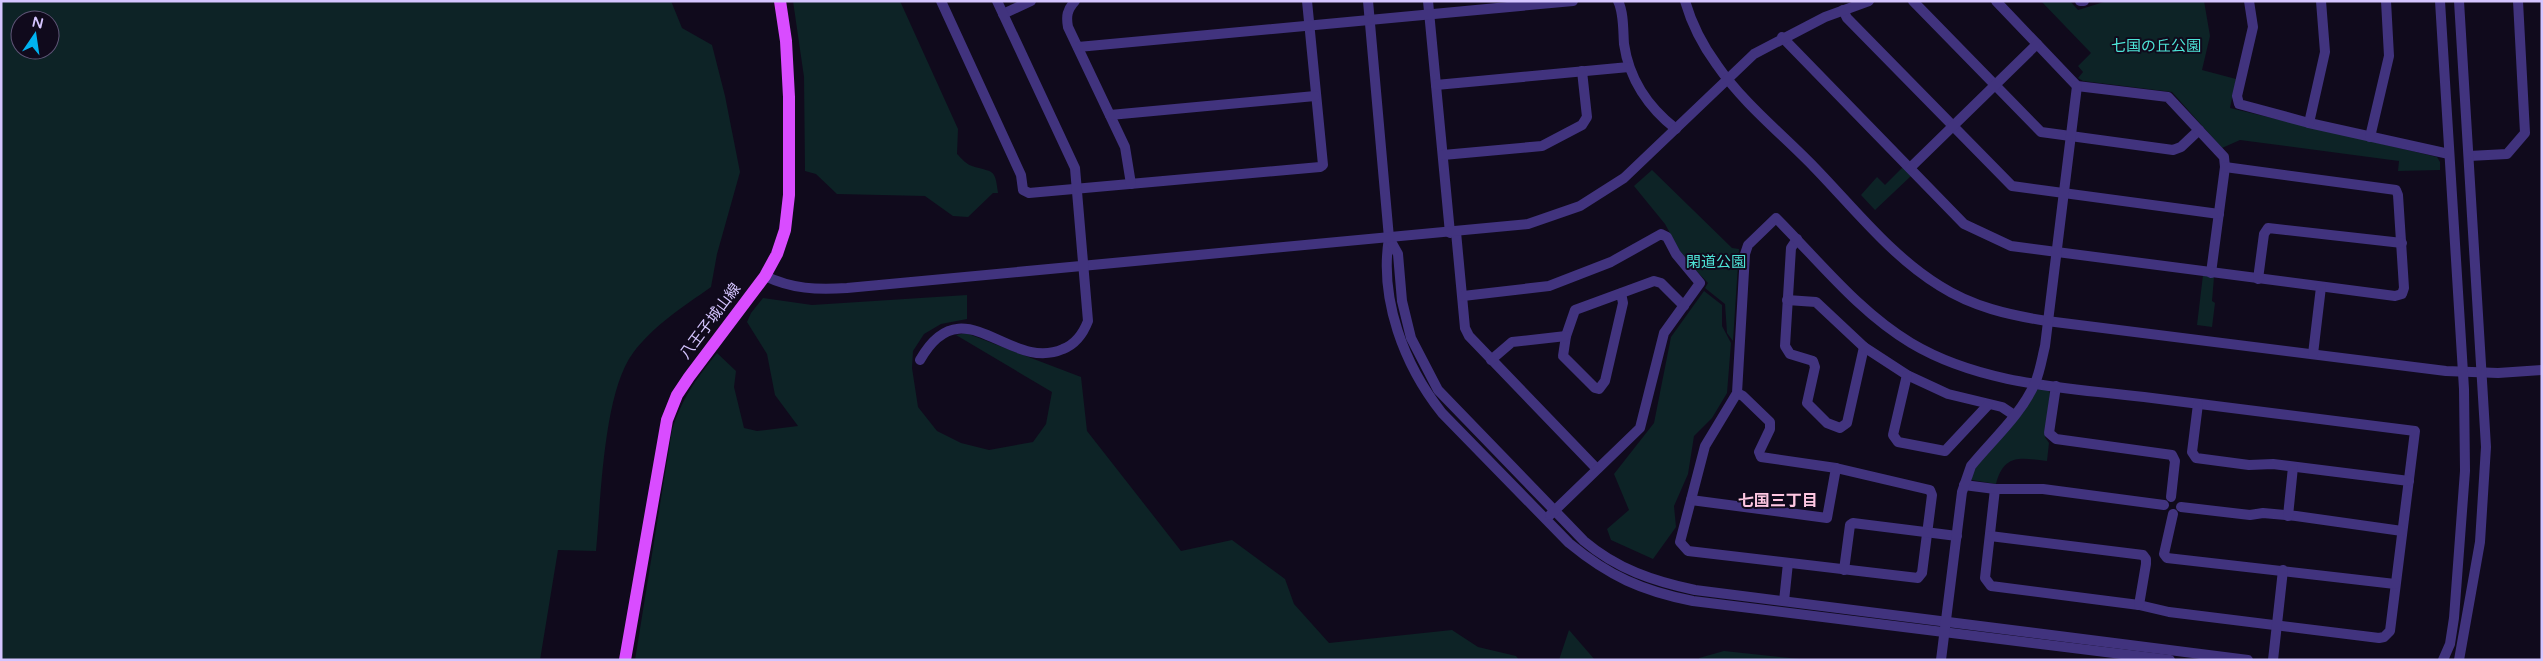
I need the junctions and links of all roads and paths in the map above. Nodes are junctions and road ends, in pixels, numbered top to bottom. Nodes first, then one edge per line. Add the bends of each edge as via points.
1 (780, 1) edge
2 (940, 1) edge
3 (997, 1) edge
4 (1031, 1) edge
5 (1075, 1) edge
6 (1307, 1) edge
7 (1368, 1) edge
8 (1428, 1) edge
9 (1573, 1) edge
10 (1618, 1) edge
11 (1685, 1) edge
12 (1869, 1) edge
13 (1913, 1) edge
14 (1996, 1) edge
15 (2080, 1) edge
16 (2084, 1) edge
17 (2249, 1) edge
18 (2320, 1) edge
19 (2386, 1) edge
20 (2440, 1) edge
21 (2459, 1) edge
22 (2518, 1) edge
23 (1479, 5) edge
24 (1843, 10) junction
25 (1003, 14) junction
26 (1430, 14) junction
27 (1369, 19) junction
28 (1309, 25) junction
29 (1782, 38) junction
30 (2037, 44) junction
31 (1078, 47) junction
32 (1629, 67) junction
33 (1582, 71) junction
34 (1727, 78) junction
35 (1436, 85) junction
36 (1995, 85) junction
37 (2077, 86) junction
38 (1315, 96) junction
39 (1110, 115) junction
40 (2309, 123) junction
41 (1953, 128) junction
42 (1676, 129) junction
43 (2199, 130) junction
44 (2370, 136) junction
45 (2070, 138) junction
46 (2449, 154) junction
47 (1443, 155) junction
48 (2469, 156) junction
49 (2225, 167) junction
50 (1910, 168) junction
51 (1131, 184) junction
52 (1077, 190) junction
53 (2063, 194) junction
54 (2219, 214) junction
55 (1453, 233) junction
56 (1390, 238) junction
57 (1797, 239) junction
58 (2402, 243) junction
59 (2055, 253) junction
60 (1084, 267) junction
61 (2211, 273) junction
62 (765, 276) junction
63 (2258, 278) junction
64 (2321, 287) junction
65 (1621, 293) junction
66 (1462, 296) junction
67 (1787, 300) junction
68 (1684, 306) junction
69 (2047, 321) junction
70 (1566, 336) junction
71 (1864, 346) junction
72 (2313, 354) junction
73 (920, 360) dead end
74 (1491, 360) junction
75 (2542, 370) edge
76 (2463, 372) junction
77 (2483, 372) junction
78 (1907, 375) junction
79 (2035, 382) junction
80 (2056, 386) junction
81 (1737, 393) junction
82 (2198, 404) junction
83 (1988, 405) junction
84 (2014, 415) junction
85 (2293, 467) junction
86 (1596, 468) junction
87 (1836, 468) junction
88 (2409, 481) junction
89 (1964, 484) junction
90 (1995, 489) junction
91 (2171, 497) junction
92 (1691, 500) junction
93 (2164, 505) junction
94 (2177, 510) junction
95 (1550, 515) junction
96 (2288, 516) junction
97 (2402, 531) junction
98 (1927, 532) junction
99 (1956, 536) junction
100 (1990, 536) junction
101 (1788, 563) junction
102 (1844, 570) junction
103 (2284, 570) junction
104 (2395, 584) junction
105 (1784, 601) junction
106 (2139, 605) junction
107 (2276, 625) junction
108 (1945, 626) junction
109 (625, 660) edge
110 (1941, 660) edge
111 (2170, 660) edge
112 (2248, 660) edge
113 (2273, 660) edge
114 (2443, 660) edge
115 (2459, 660) edge

1 - 62 main road, 八王子城山線 via 788,70 790,195 782,242
2 - 52 street via 1021,175 1024,190 1029,193
3 - 25 street
4 - 25 street
5 - 31 street via 1066,17
6 - 28 street
7 - 27 street
8 - 26 street
9 - 23 street
10 - 32 street
11 - 34 street via 1701,41
12 - 24 street
13 - 36 street
14 - 30 street
15 - 16 street
17 - 40 street via 2253,27 2237,96 2239,104
18 - 40 street via 2325,52
19 - 44 street via 2389,56
20 - 46 street
21 - 48 street
22 - 48 street via 2525,133 2506,154
23 - 26 street
24 - 29 street
24 - 41 street via 1847,18
25 - 52 street via 1072,161
26 - 27 street
26 - 35 street
27 - 28 street
27 - 56 street
28 - 31 street
28 - 38 street
29 - 34 street via 1750,56
29 - 50 street
30 - 36 street
30 - 37 street
31 - 39 street
32 - 33 street
32 - 42 street via 1647,100
33 - 35 street
33 - 47 street via 1587,117 1582,125 1542,146
34 - 42 street
34 - 69 street via 1924,276 1978,306
35 - 47 street
36 - 41 street
36 - 45 street via 2041,132
37 - 43 street via 2168,97
37 - 45 street
38 - 39 street
38 - 51 street via 1323,164 1320,167
39 - 51 street via 1125,147
40 - 44 street
41 - 50 street
41 - 53 street via 2012,186
42 - 55 street via 1624,178 1580,206 1528,224
43 - 45 street via 2173,150
43 - 49 street via 2224,157
44 - 46 street
45 - 53 street
46 - 76 street
47 - 55 street
48 - 77 street
49 - 54 street
49 - 58 street via 2393,189 2398,194
50 - 59 street via 1967,226 2017,248
51 - 52 street
52 - 60 street
53 - 54 street
53 - 59 street
54 - 61 street
55 - 56 street
55 - 66 street
56 - 60 street
56 - 95 street via 1398,254 1402,301 1411,338 1438,390
57 - 67 street via 1791,248
57 - 79 street via 1861,304 1910,342 1934,356 1975,371
57 - 81 street via 1776,218 1746,250
58 - 63 street via 2268,228 2264,234
58 - 64 street via 2404,288 2399,296
59 - 61 street
59 - 69 street
60 - 62 street via 817,290 793,287
60 - 73 street via 1089,316 1085,329 1070,346 1042,354 968,328 956,328 937,336
61 - 63 street
62 - 109 main road, 八王子城山線 via 689,377 667,420
63 - 64 street
64 - 72 street
65 - 68 street via 1656,281
65 - 70 street via 1575,310
65 - 70 street via 1623,303 1605,381 1599,389 1591,386 1564,360
66 - 68 street via 1550,286 1611,262 1661,234 1667,237 1676,254 1700,283
66 - 74 street via 1465,328 1473,342
67 - 71 street via 1816,302
67 - 71 street via 1786,349 1790,354 1813,360 1815,367 1807,403 1833,427 1840,428 1848,423
68 - 86 street via 1662,337 1640,428
69 - 72 street
69 - 79 street via 2045,346
70 - 74 street via 1512,342
71 - 78 street
72 - 76 street
74 - 86 street
75 - 77 street
76 - 77 street
76 - 114 street via 2466,452 2463,510 2452,631
77 - 115 street via 2485,486 2480,542
78 - 83 street via 1948,394
78 - 83 street via 1892,435 1898,442 1945,451
79 - 80 street
79 - 84 street
80 - 82 street
80 - 91 street via 2051,436 2172,455 2175,461
81 - 87 street via 1770,422 1759,452 1761,457
81 - 92 street via 1705,446
82 - 85 street via 2194,457
82 - 88 street via 2415,431
83 - 84 street via 2006,409
84 - 89 street via 1971,466
85 - 88 street
85 - 96 street
86 - 95 street
87 - 92 street via 1827,518
87 - 98 street via 1928,488 1932,495
88 - 97 street
89 - 90 street
89 - 99 street
90 - 93 street via 2043,489
90 - 100 street
91 - 93 street
91 - 94 street via 2179,500
92 - 101 street via 1680,542 1684,549
93 - 94 street via 2166,512
94 - 96 street
94 - 103 street via 2164,554 2167,558
95 - 105 street via 1593,549 1634,573 1695,590
95 - 108 street via 1569,543 1592,562 1631,583 1666,595 1693,601
96 - 97 street
97 - 104 street
98 - 99 street
98 - 102 street via 1922,573 1918,578
98 - 102 street via 1853,522
99 - 108 street
100 - 106 street via 1984,578 1991,586
100 - 106 street via 2143,556 2146,564
101 - 102 street
101 - 105 street
103 - 104 street
103 - 107 street
104 - 107 street via 2390,631 2384,637
105 - 108 street
106 - 107 street via 2169,612
107 - 113 street
108 - 110 street
108 - 111 street
108 - 112 street

